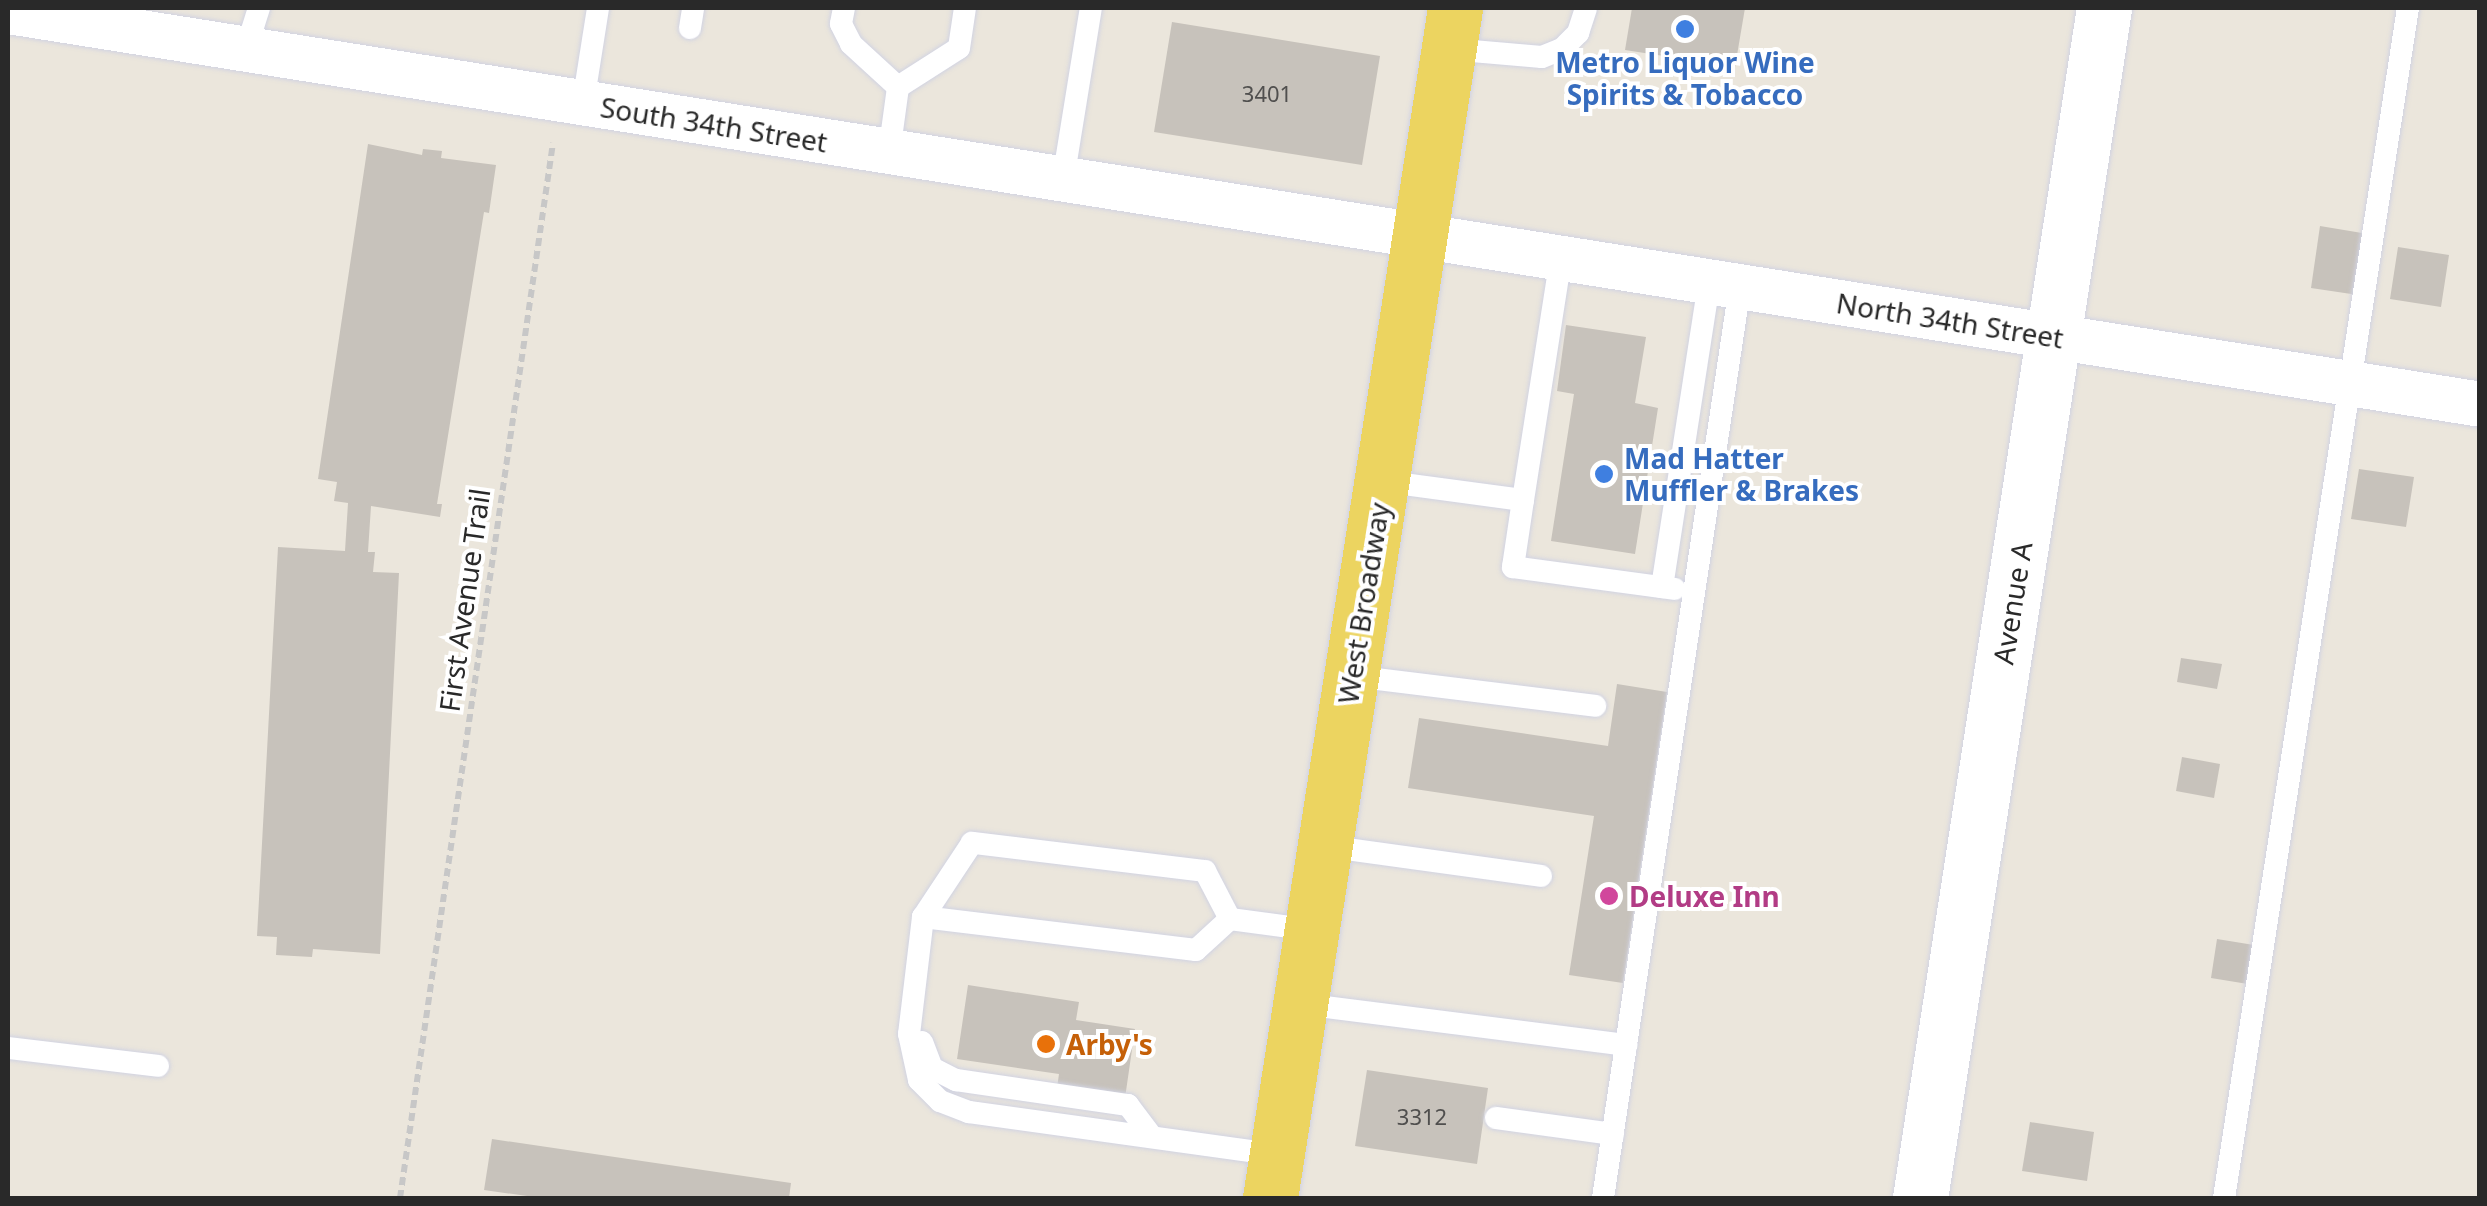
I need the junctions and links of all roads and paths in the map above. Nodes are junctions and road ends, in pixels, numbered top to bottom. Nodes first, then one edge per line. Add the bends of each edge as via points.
1 (598, 8) edge
2 (844, 8) edge
3 (965, 8) edge
4 (1091, 8) edge
5 (1586, 8) edge
6 (2104, 8) edge
7 (2408, 8) edge
8 (8, 11) edge
9 (253, 28) edge
10 (1452, 28) edge
11 (898, 87) junction
12 (571, 101) junction
13 (889, 153) junction
14 (1063, 180) junction
15 (1420, 236) junction
16 (1561, 258) junction
17 (1724, 284) junction
18 (2052, 336) junction
19 (1695, 374) junction
20 (1726, 378) junction
21 (2349, 383) junction
22 (2480, 404) edge
23 (1382, 481) junction
24 (1523, 500) junction
25 (1662, 587) junction
26 (1694, 592) junction
27 (1352, 676) junction
28 (1595, 706) dead end
29 (1326, 846) junction
30 (1540, 876) dead end
31 (923, 918) junction
32 (1230, 919) junction
33 (1312, 930) junction
34 (1302, 1004) junction
35 (1626, 1045) junction
36 (8, 1048) edge
37 (158, 1066) dead end
38 (1496, 1118) dead end
39 (1613, 1134) junction
40 (1273, 1177) edge
41 (400, 1198) edge
42 (1603, 1198) edge
43 (1920, 1198) edge
44 (2224, 1198) edge

1 - 12 lane
2 - 11 lane via 841,24 850,44
3 - 11 lane via 959,48
4 - 14 lane
5 - 10 lane via 1578,34 1542,57
6 - 18 street, Avenue A
7 - 21 lane
8 - 9 street, South 34th Street
9 - 12 street, South 34th Street
10 - 15 main road, West Broadway
11 - 13 lane
12 - 13 street, South 34th Street
12 - 41 path, First Avenue Trail
13 - 14 street, South 34th Street
14 - 15 street, South 34th Street
15 - 16 street, North 34th Street
15 - 23 main road, West Broadway
16 - 17 street, North 34th Street
16 - 24 lane
17 - 18 street, North 34th Street
17 - 19 lane
17 - 20 lane
18 - 21 street, North 34th Street
18 - 43 street, Avenue A
19 - 20 lane
19 - 25 lane
20 - 26 lane
21 - 22 street, North 34th Street
21 - 44 lane
23 - 24 lane
23 - 27 main road, West Broadway
24 - 25 lane via 1514,567
25 - 26 lane
26 - 35 lane
27 - 28 lane
27 - 29 main road, West Broadway
29 - 30 lane
29 - 33 main road, West Broadway
31 - 32 lane via 1196,950
31 - 32 lane via 972,843 1205,871
31 - 40 lane via 909,1034 920,1080 940,1101 969,1112 1151,1135
32 - 33 lane
33 - 34 main road, West Broadway
34 - 35 lane
34 - 40 main road, West Broadway
35 - 39 lane
36 - 37 lane
38 - 39 lane
39 - 42 lane

